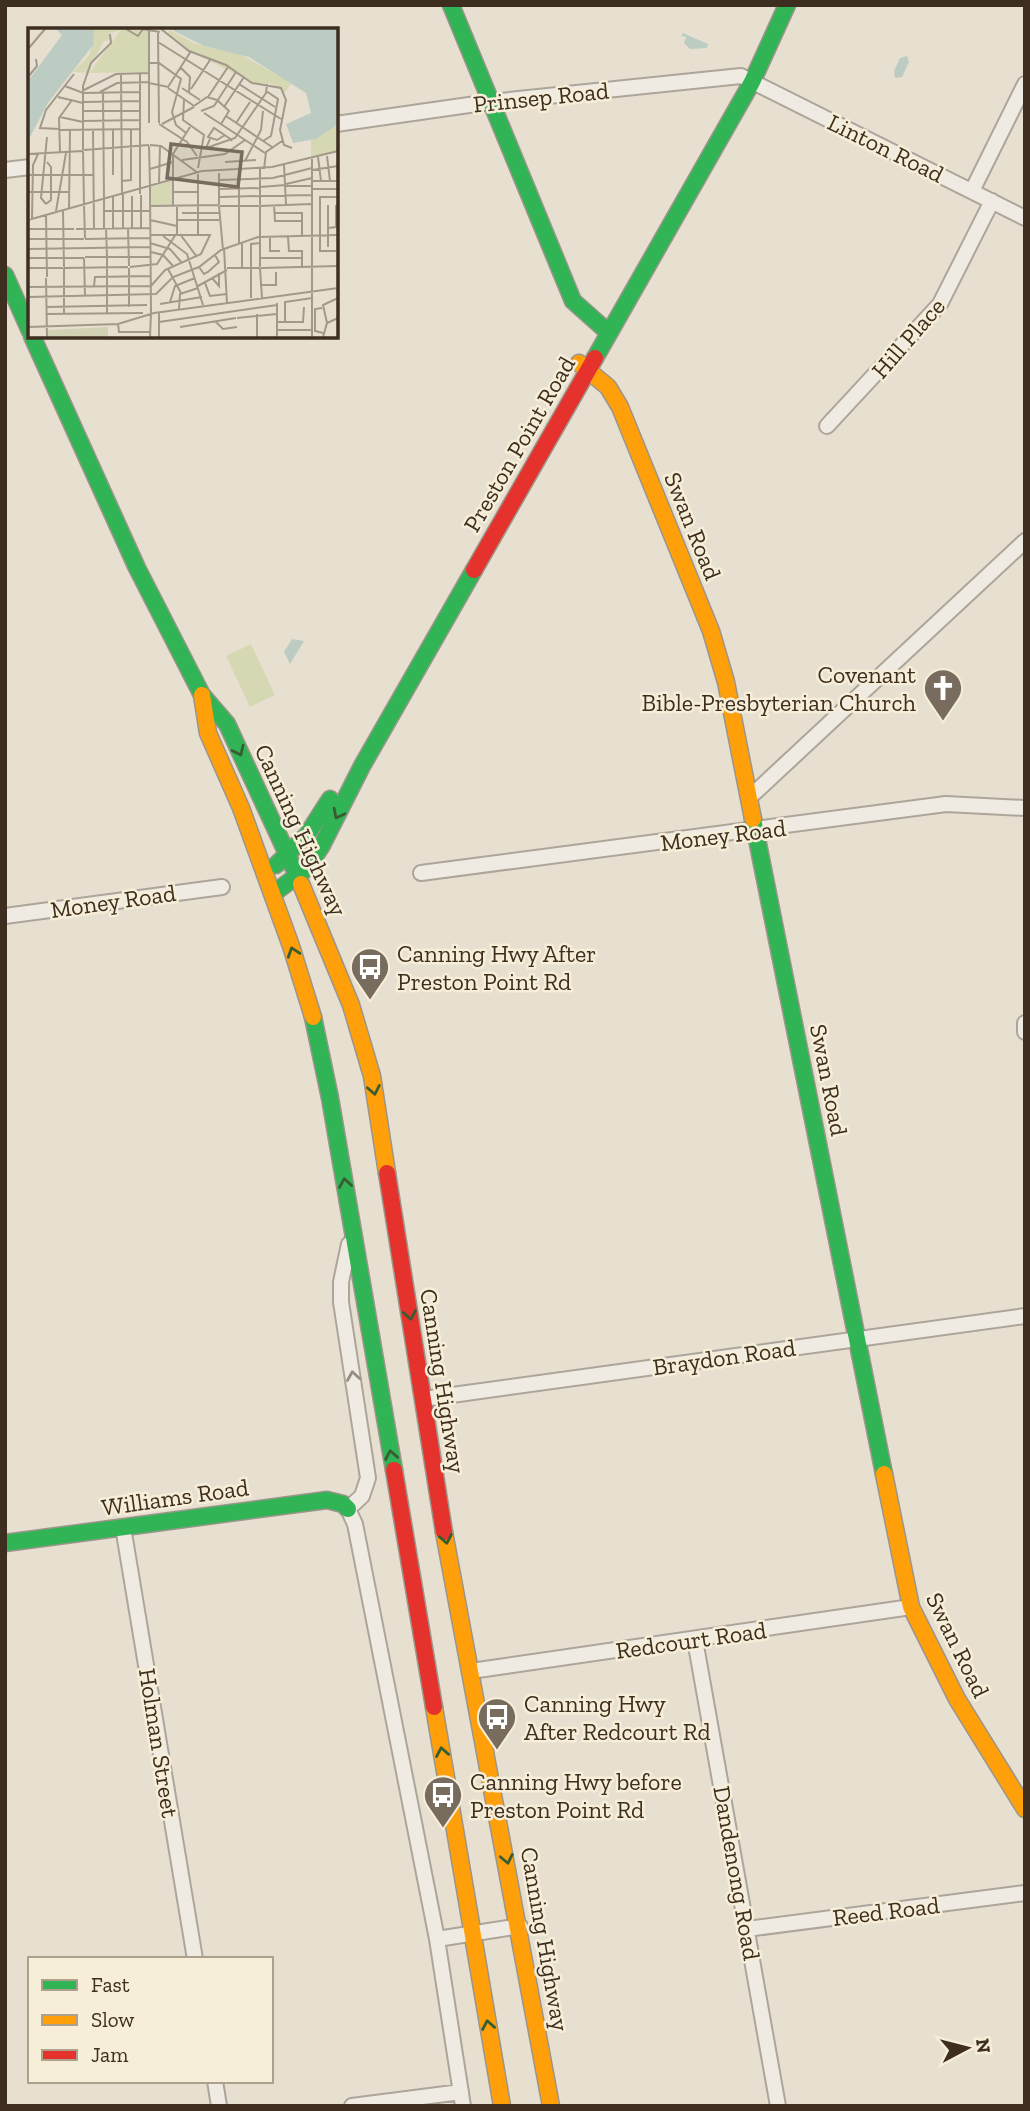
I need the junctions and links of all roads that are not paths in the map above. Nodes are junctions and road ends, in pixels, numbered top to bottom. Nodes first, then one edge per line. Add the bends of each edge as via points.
1 (451, 5) edge
2 (775, 5) edge
3 (787, 5) edge
4 (746, 79) junction
5 (1025, 83) edge
6 (490, 102) junction
7 (338, 124) edge
8 (28, 167) edge
9 (5, 170) edge
10 (972, 191) junction
11 (992, 201) junction
12 (1025, 218) edge
13 (5, 275) edge
14 (28, 327) edge
15 (605, 329) junction
16 (33, 338) edge
17 (584, 367) junction
18 (827, 426) dead end
19 (1025, 541) edge
20 (202, 695) junction
21 (750, 797) junction
22 (1025, 808) edge
23 (757, 831) junction
24 (288, 857) junction
25 (266, 873) junction
26 (421, 873) dead end
27 (297, 876) junction
28 (222, 887) dead end
29 (274, 893) junction
30 (5, 916) edge
31 (332, 1011) junction
32 (1025, 1023) edge
33 (1025, 1032) edge
34 (353, 1227) junction
35 (1025, 1315) edge
36 (857, 1339) junction
37 (423, 1399) junction
38 (348, 1509) junction
39 (123, 1527) junction
40 (5, 1543) edge
41 (911, 1607) junction
42 (695, 1640) junction
43 (471, 1671) junction
44 (1025, 1809) edge
45 (1025, 1893) edge
46 (520, 1926) junction
47 (747, 1929) junction
48 (472, 1933) junction
49 (437, 1939) junction
50 (195, 1957) edge
51 (215, 2083) edge
52 (462, 2099) edge
53 (219, 2106) edge
54 (352, 2106) edge
55 (502, 2106) edge
56 (551, 2106) edge
57 (778, 2106) edge

1 - 6 main road
2 - 4 main road, Preston Point Road
3 - 4 main road, Preston Point Road
4 - 6 street, Prinsep Road
4 - 10 street, Linton Road
4 - 15 main road, Preston Point Road
5 - 10 street
6 - 7 street, Prinsep Road
6 - 15 main road via 573,301
8 - 9 street
10 - 11 street, Linton Road
11 - 12 street, Linton Road
11 - 18 street, Hill Place via 940,304
13 - 14 main road
15 - 17 main road, Preston Point Road
16 - 20 main road, Canning Highway via 137,568
17 - 21 main road, Swan Road via 614,394 710,631 726,682
17 - 24 main road, Preston Point Road via 312,831
17 -> 27 main road, Preston Point Road via 321,847
19 - 21 street
20 -> 24 main road, Canning Highway via 227,724
20 - 25 main road, Canning Highway via 208,733
21 - 23 main road, Swan Road
22 - 23 street, Money Road via 946,804
23 - 26 street, Money Road
23 - 36 main road, Swan Road
24 - 25 main road, Preston Point Road
24 - 27 main road, Canning Highway
25 - 29 main road, Canning Highway
27 - 29 main road, Preston Point Road
27 - 31 main road, Canning Highway
28 - 30 street, Money Road
31 -> 29 main road, Canning Highway
34 -> 31 main road, Canning Highway
31 -> 37 main road, Canning Highway via 379,1115
32 - 33 street
38 -> 34 street, Canning Highway via 362,1496 368,1478 341,1303
48 -> 34 main road, Canning Highway
35 - 36 street, Braydon Road
36 - 37 street, Braydon Road
36 - 41 main road, Swan Road
37 -> 43 main road, Canning Highway
38 - 39 main road, Williams Road via 327,1500
38 - 49 street via 355,1524
39 - 40 main road, Williams Road
39 - 50 street, Holman Street
41 - 42 street, Redcourt Road
41 - 44 main road, Swan Road via 957,1699
42 - 43 street, Redcourt Road
42 - 47 street, Dandenong Road
43 -> 46 main road, Canning Highway
45 - 47 street, Reed Road
46 - 48 street
46 - 56 main road, Canning Highway
47 - 57 street, Dandenong Road
48 - 49 street
55 -> 48 main road, Canning Highway
49 - 52 street
51 - 53 street
52 - 54 street

